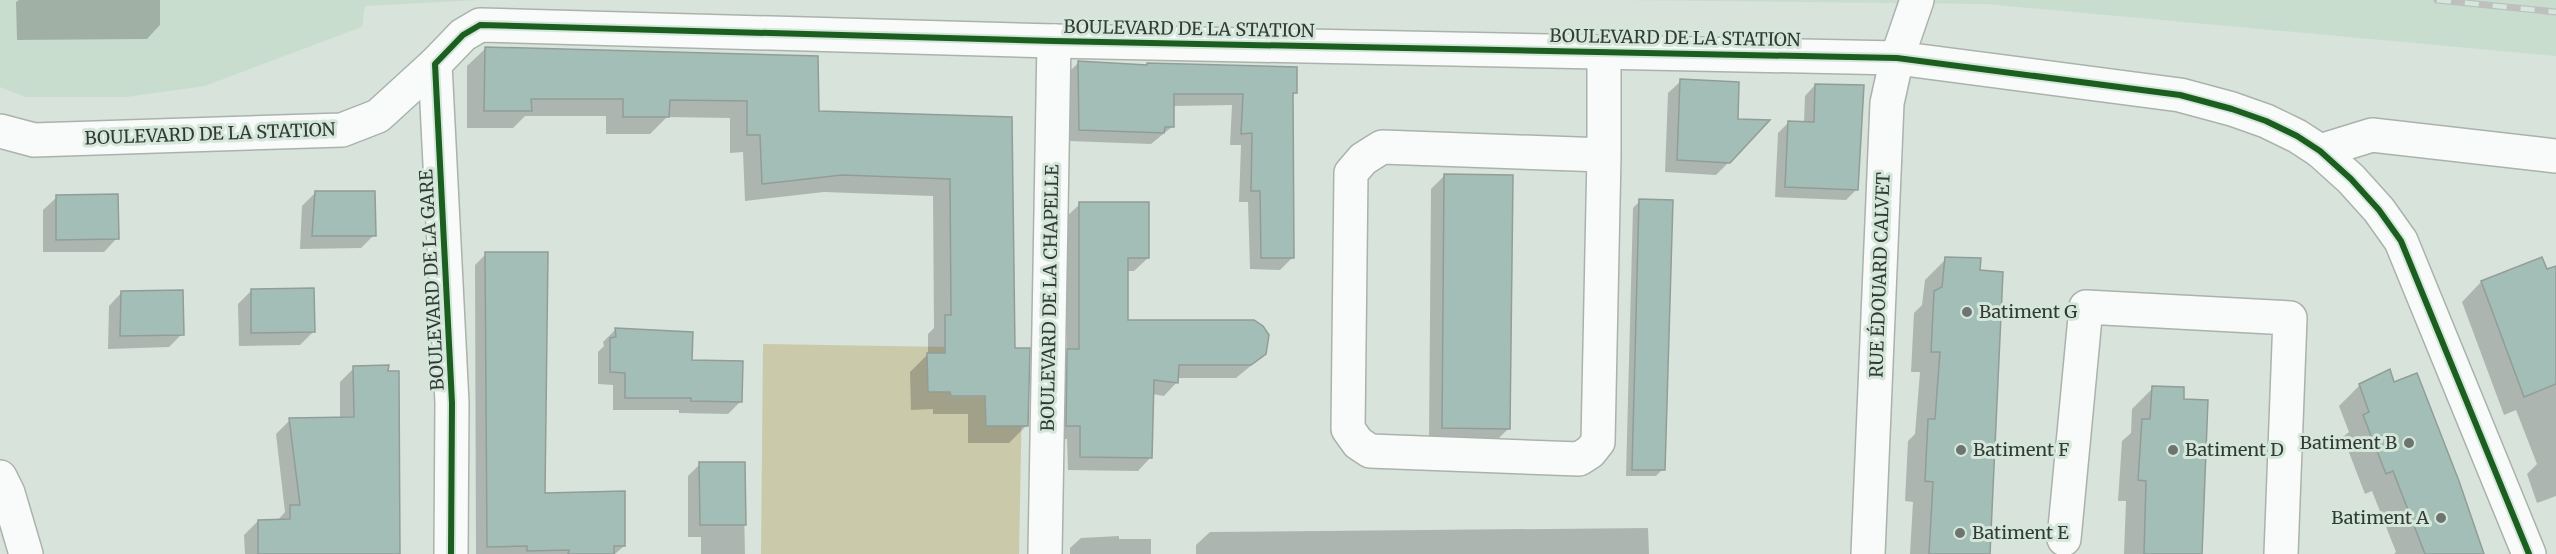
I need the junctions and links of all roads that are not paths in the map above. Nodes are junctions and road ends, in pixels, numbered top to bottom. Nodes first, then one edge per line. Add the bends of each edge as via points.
1 (1917, 0) edge
2 (1054, 41) junction
3 (1604, 52) junction
4 (1897, 58) junction
5 (435, 64) junction
6 (0, 131) edge
7 (2320, 151) junction
8 (1604, 156) junction
9 (2556, 156) edge
10 (3, 489) edge
11 (2064, 539) dead end
12 (26, 554) edge
13 (451, 554) edge
14 (1046, 554) edge
15 (1868, 554) edge
16 (2281, 554) edge
17 (2529, 554) edge

1 - 4 street, RUE ÉDOUARD CALVET
2 - 3 street, BOULEVARD DE LA STATION
2 - 5 street, BOULEVARD DE LA STATION via 480,25 463,35
2 - 14 street, BOULEVARD DE LA CHAPELLE
3 - 4 street, BOULEVARD DE LA STATION
3 - 8 street
4 - 7 street, BOULEVARD DE LA STATION via 2180,95 2266,121
4 - 15 street, RUE ÉDOUARD CALVET via 1887,103
5 - 6 street, BOULEVARD DE LA STATION via 378,116 342,130 34,140
5 - 13 street, BOULEVARD DE LA GARE via 452,403
7 - 9 street via 2372,135
7 - 17 street, BOULEVARD DE LA STATION via 2351,178 2401,241
8 - 8 street via 1598,442 1590,452 1579,459 1370,451 1358,443 1348,429 1351,173 1363,159 1382,147
10 - 12 street
11 - 16 street via 2086,307 2290,318

